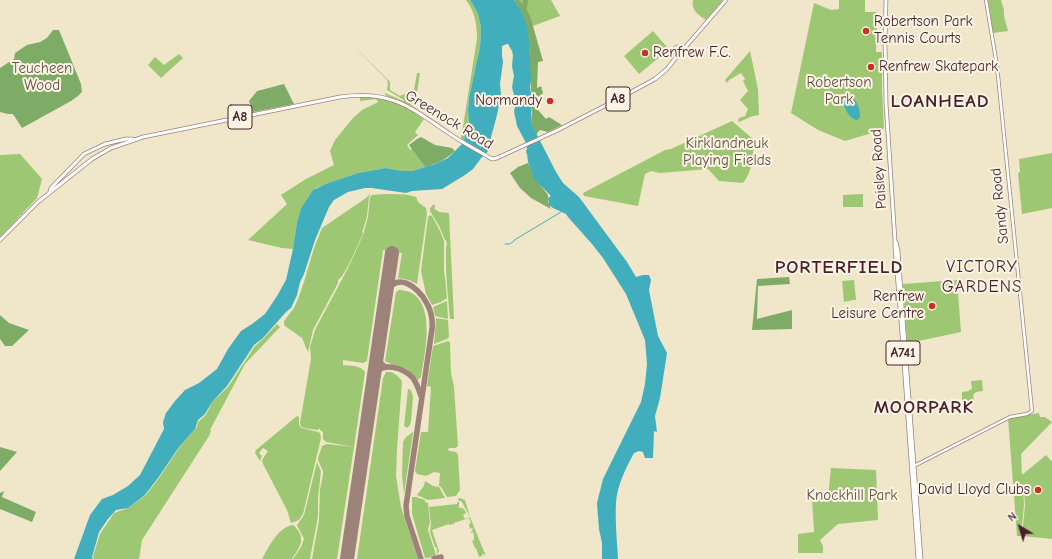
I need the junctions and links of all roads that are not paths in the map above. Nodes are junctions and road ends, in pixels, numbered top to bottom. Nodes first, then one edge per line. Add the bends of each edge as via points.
1 (726, 0) edge
2 (886, 0) edge
3 (986, 0) edge
4 (682, 50) junction
5 (677, 55) junction
6 (135, 139) junction
7 (68, 170) junction
8 (73, 174) junction
9 (49, 193) junction
10 (0, 240) edge
11 (912, 466) junction
12 (918, 559) edge
13 (922, 559) edge

1 - 4 main road
2 - 11 main road, Paisley Road / A741 via 886,103
3 - 11 main road, Sandy Road via 997,66 1032,411 1010,417
4 - 5 main road via 682,53
4 - 5 main road via 675,48 674,52
5 - 6 main road, Greenock Road / A8 via 655,79 520,148 493,159 409,106 370,95 340,97
6 - 7 main road, Greenock Road / A8 via 105,144 93,149
6 - 8 main road, Greenock Road / A8 via 105,151
7 - 8 main road
7 - 9 main road, Greenock Road / A8
8 - 9 main road, Greenock Road / A8
9 - 10 main road, Greenock Road / A8
11 - 12 main road, A741
11 - 13 main road, A741

